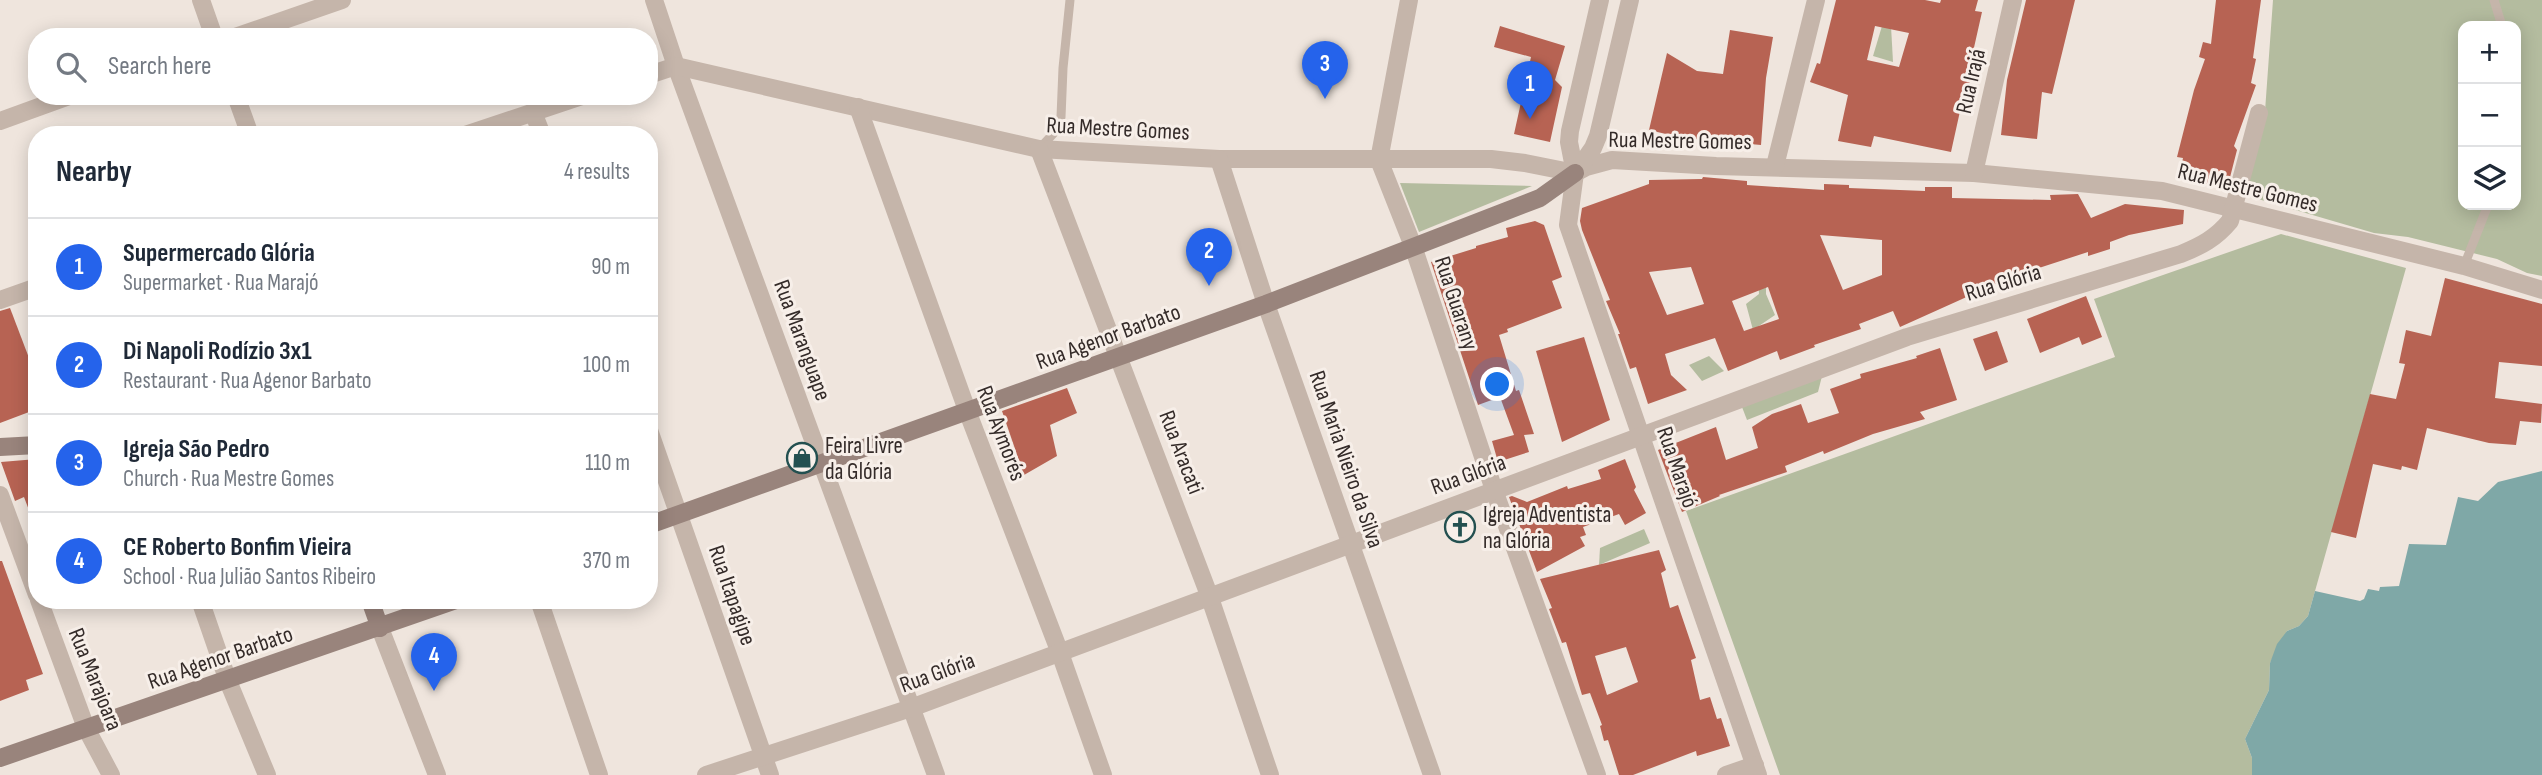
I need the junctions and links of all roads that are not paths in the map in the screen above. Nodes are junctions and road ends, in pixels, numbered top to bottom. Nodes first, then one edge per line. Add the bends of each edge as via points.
1 (201, 0) edge
2 (342, 0) edge
3 (654, 0) edge
4 (1070, 0) edge
5 (1409, 0) edge
6 (1600, 0) edge
7 (1630, 0) edge
8 (1816, 0) edge
9 (2013, 0) edge
10 (2494, 0) edge
11 (2500, 21) edge
12 (211, 28) edge
13 (261, 28) edge
14 (676, 66) junction
15 (658, 72) edge
16 (44, 105) edge
17 (239, 105) edge
18 (554, 105) edge
19 (858, 107) junction
20 (533, 112) junction
21 (2259, 113) dead end
22 (0, 121) edge
23 (247, 126) edge
24 (492, 126) edge
25 (538, 126) edge
26 (1039, 149) junction
27 (1219, 159) junction
28 (1378, 160) junction
29 (1775, 166) junction
30 (1575, 173) junction
31 (1974, 173) junction
32 (2235, 209) junction
33 (2486, 210) edge
34 (1413, 246) junction
35 (2463, 266) junction
36 (28, 290) edge
37 (2542, 290) edge
38 (0, 300) edge
39 (1266, 304) junction
40 (1120, 357) junction
41 (968, 412) junction
42 (1641, 436) junction
43 (28, 445) edge
44 (0, 447) edge
45 (658, 455) edge
46 (822, 462) junction
47 (1493, 491) junction
48 (0, 495) edge
49 (679, 513) junction
50 (658, 521) edge
51 (1350, 542) junction
52 (28, 571) edge
53 (1209, 595) junction
54 (42, 609) edge
55 (203, 609) edge
56 (373, 609) edge
57 (432, 609) edge
58 (542, 609) edge
59 (380, 628) junction
60 (1060, 653) junction
61 (228, 681) junction
62 (911, 708) junction
63 (86, 728) junction
64 (762, 755) junction
65 (0, 758) edge
66 (1757, 770) edge
67 (111, 775) edge
68 (267, 775) edge
69 (436, 775) edge
70 (599, 775) edge
71 (706, 775) edge
72 (770, 775) edge
73 (936, 775) edge
74 (1103, 775) edge
75 (1270, 775) edge
76 (1432, 775) edge
77 (1597, 775) edge
78 (1726, 775) edge

1 - 12 street
2 - 13 street
3 - 14 street, Rua Maranguape
4 - 26 lane via 1061,117
5 - 28 street
6 - 30 street, Rua Marajó via 1570,131
7 - 30 street, Rua Marajó via 1598,136
8 - 29 street
9 - 31 street, Rua Irajá
10 - 11 lane
14 - 15 street
14 - 19 street, Rua Mestre Gomes
14 - 46 street, Rua Maranguape
16 - 22 street
17 - 23 street
18 - 20 street
19 - 26 street, Rua Mestre Gomes
19 - 41 street, Rua Aymorés
20 - 24 street
20 - 25 street
21 - 32 street
26 - 27 street, Rua Mestre Gomes
26 - 40 street, Rua Aracati
27 - 28 street, Rua Mestre Gomes
27 - 39 street, Rua Maria Nieiro da Silva
28 - 30 street, Rua Mestre Gomes via 1491,159
28 - 34 street, Rua Guarany
29 - 30 street, Rua Mestre Gomes via 1612,160
29 - 31 street, Rua Mestre Gomes
30 - 34 street, Rua Agenor Barbato via 1540,198
30 - 42 street, Rua Marajó via 1568,225
31 - 32 street, Rua Mestre Gomes via 2162,191
32 - 35 street, Rua Mestre Gomes
32 - 42 street, Rua Glória via 2218,235 2180,254 1907,337
33 - 35 lane
34 - 39 street, Rua Agenor Barbato
34 - 47 street, Rua Guarany
35 - 37 street, Rua Mestre Gomes
36 - 38 street
39 - 40 street, Rua Agenor Barbato
39 - 51 street, Rua Maria Nieiro da Silva
40 - 41 street, Rua Agenor Barbato
40 - 53 street, Rua Aracati
41 - 46 street, Rua Agenor Barbato
41 - 60 street, Rua Aymorés
42 - 47 street, Rua Glória
42 - 66 street, Rua Marajó
43 - 44 street
45 - 49 street, Rua Itapagipe
46 - 49 street, Rua Agenor Barbato
46 - 62 street, Rua Maranguape
47 - 51 street, Rua Glória
47 - 77 street, Rua Guarany
48 - 52 street
49 - 50 street, Rua Agenor Barbato
49 - 64 street, Rua Itapagipe
51 - 53 street, Rua Glória
51 - 76 street, Rua Maria Nieiro da Silva
53 - 60 street, Rua Glória
53 - 75 street, Rua Aracati
54 - 63 street, Rua Marajoara
55 - 61 street
56 - 59 street
57 - 59 street, Rua Agenor Barbato
58 - 70 street
59 - 61 street, Rua Agenor Barbato
59 - 69 street
60 - 62 street, Rua Glória
60 - 74 street, Rua Aymorés
61 - 63 street, Rua Agenor Barbato
61 - 68 street
62 - 64 street, Rua Glória
62 - 73 street, Rua Maranguape
63 - 65 street, Rua Agenor Barbato
63 - 67 street, Rua Marajoara
64 - 71 street, Rua Glória
64 - 72 street, Rua Itapagipe
66 - 78 street

